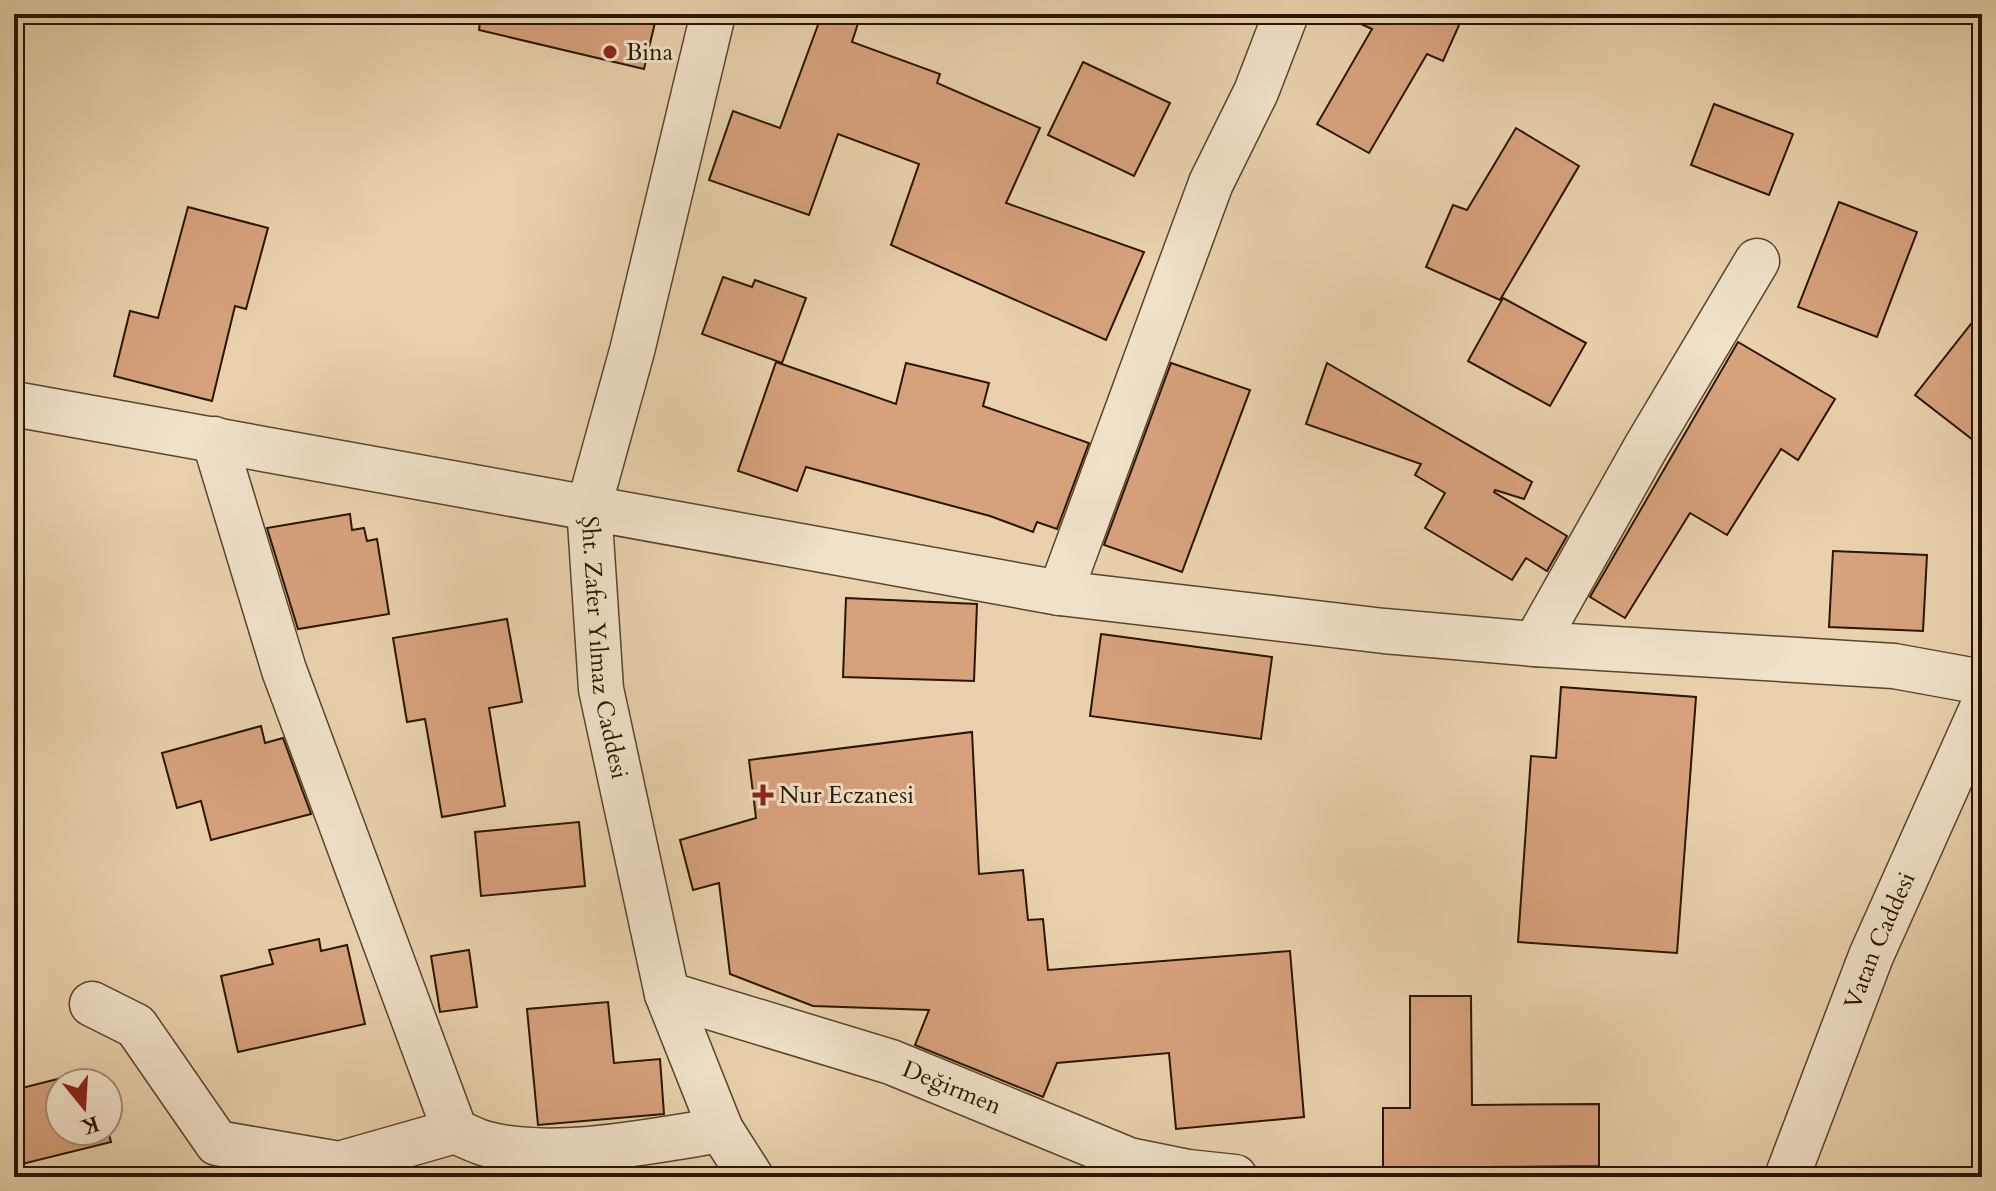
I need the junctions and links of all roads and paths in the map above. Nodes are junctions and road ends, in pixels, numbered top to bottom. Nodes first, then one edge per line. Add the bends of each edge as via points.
1 (713, 14) edge
2 (1286, 14) edge
3 (1757, 261) dead end
4 (14, 404) edge
5 (214, 439) junction
6 (589, 506) junction
7 (1060, 593) junction
8 (1535, 644) junction
9 (1982, 682) edge
10 (1982, 708) edge
11 (667, 994) junction
12 (92, 1004) dead end
13 (721, 1130) junction
14 (455, 1131) junction
15 (751, 1177) edge
16 (1235, 1177) edge
17 (1787, 1177) edge

1 - 6 street, Şht. Zafer Yılmaz Caddesi
2 - 7 street via 1256,92 1211,183
3 - 8 street
4 - 5 street
5 - 6 street
5 - 14 street via 284,670
6 - 7 street
6 - 11 street, Şht. Zafer Yılmaz Caddesi via 601,689
7 - 8 street
8 - 9 street via 1894,666
10 - 17 street, Vatan Caddesi via 1871,956
11 - 13 street, Şht. Zafer Yılmaz Caddesi
11 - 16 street, Değirmen via 891,1062 1129,1160
12 - 14 street via 136,1026 217,1143 339,1164
13 - 14 street via 629,1145 529,1151 482,1143
13 - 15 street, Şht. Zafer Yılmaz Caddesi

